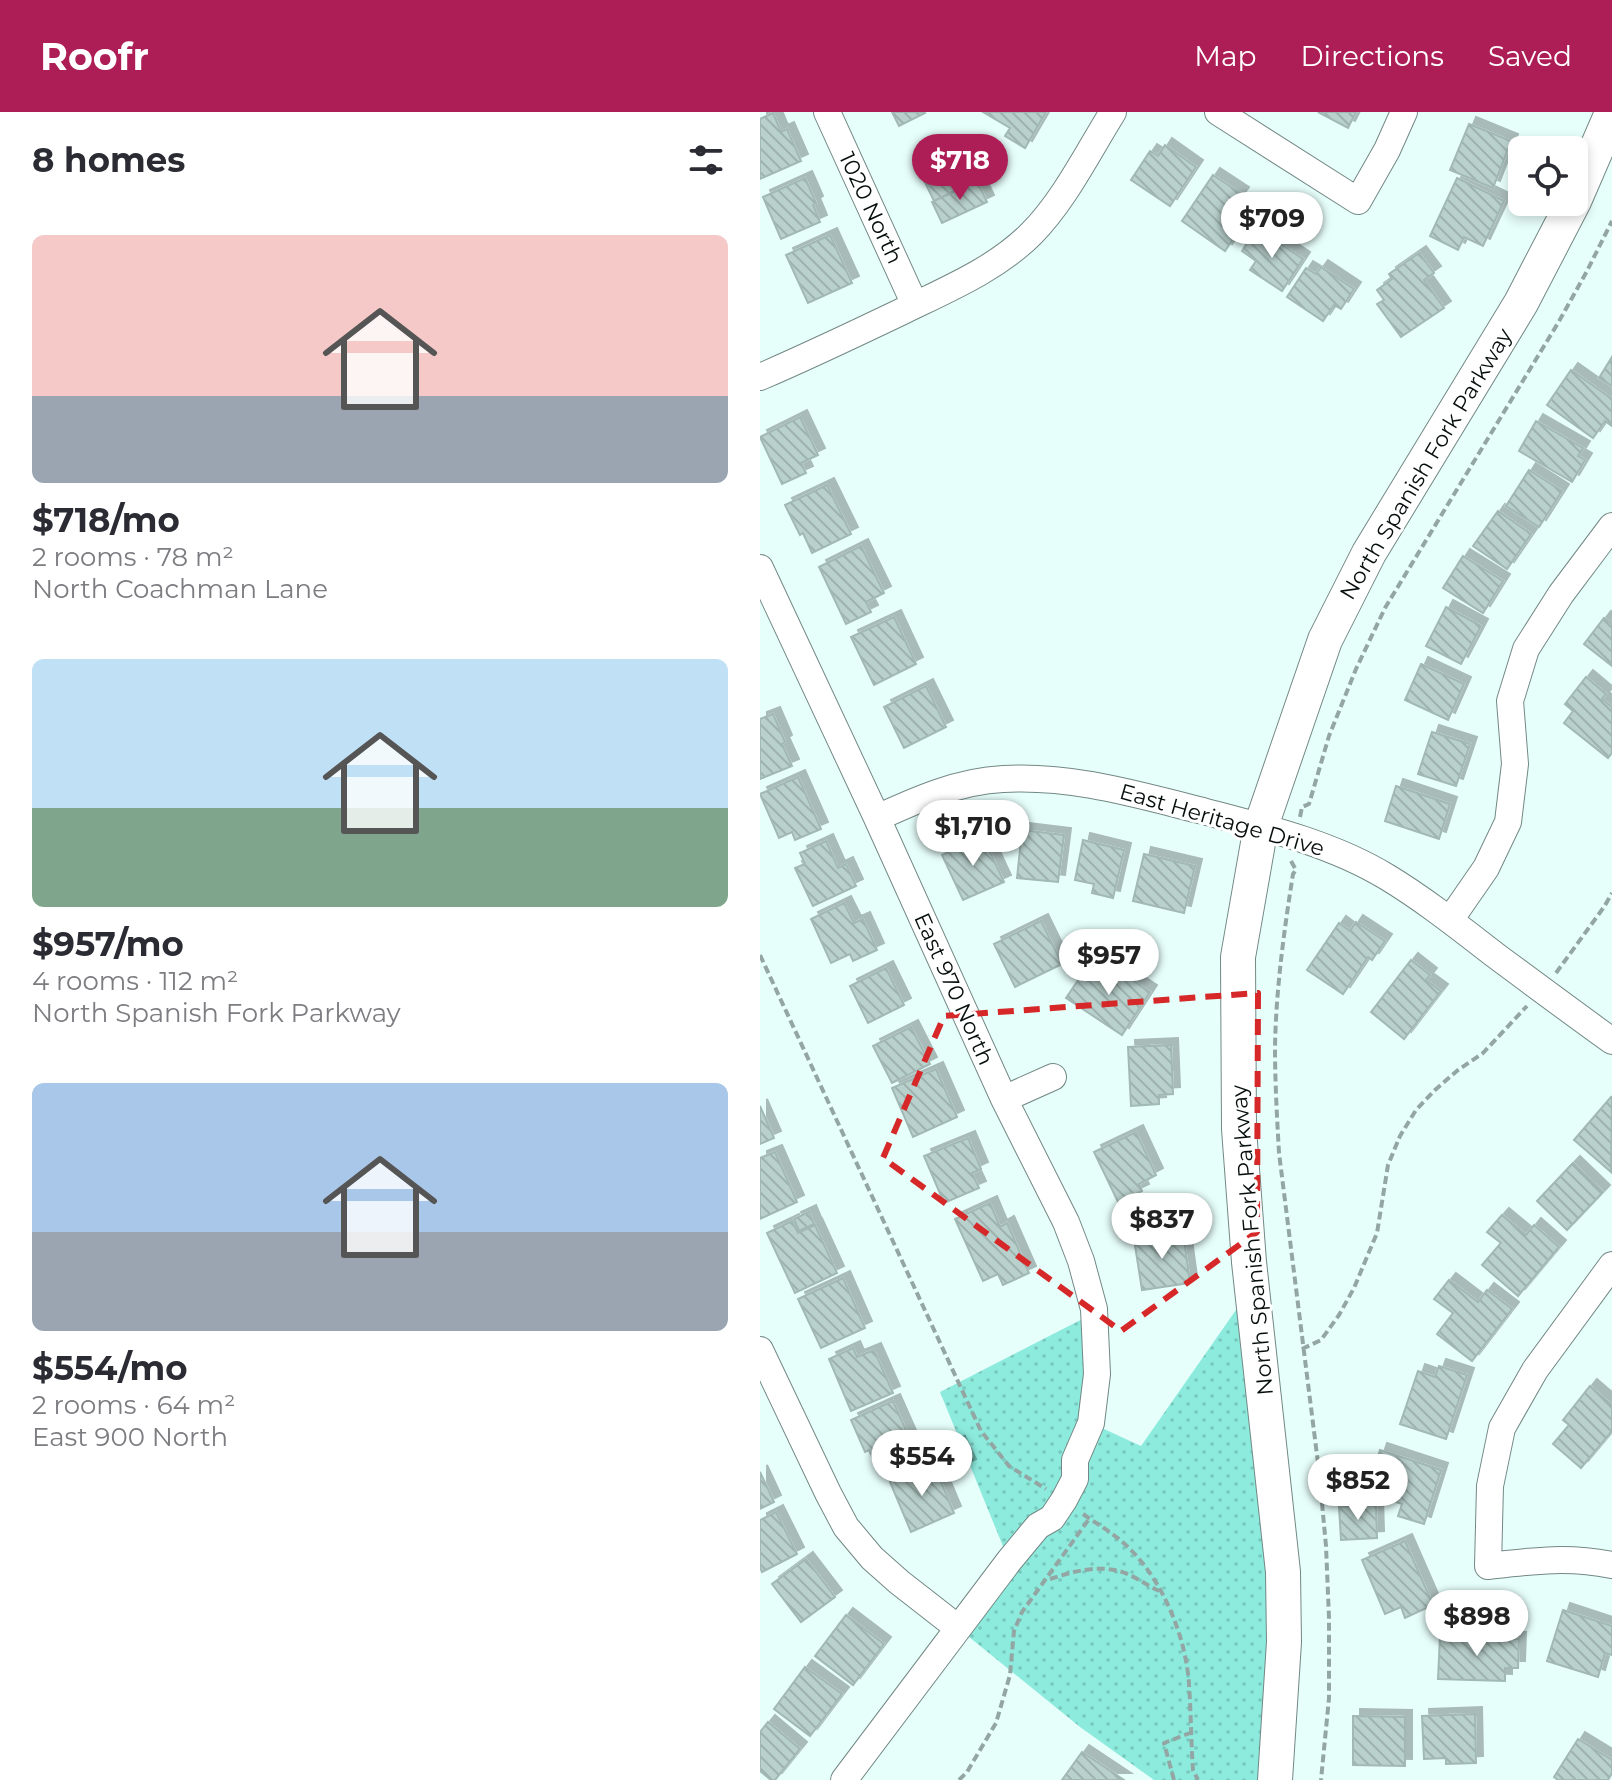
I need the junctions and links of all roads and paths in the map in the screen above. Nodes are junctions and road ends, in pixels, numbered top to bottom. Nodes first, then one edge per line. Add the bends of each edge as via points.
1 (827, 112) edge
2 (1113, 112) edge
3 (1218, 112) edge
4 (1404, 112) edge
5 (1612, 113) edge
6 (1612, 221) edge
7 (915, 305) junction
8 (760, 377) edge
9 (1612, 526) edge
10 (760, 568) edge
11 (1302, 807) dead end
12 (877, 818) junction
13 (1261, 826) junction
14 (1291, 863) dead end
15 (1612, 893) edge
16 (1450, 920) junction
17 (760, 955) edge
18 (1552, 977) dead end
19 (1530, 1002) dead end
20 (1612, 1041) edge
21 (1053, 1077) dead end
22 (1004, 1099) junction
23 (1612, 1265) edge
24 (1302, 1349) junction
25 (760, 1350) edge
26 (1044, 1487) dead end
27 (1079, 1511) dead end
28 (1090, 1519) junction
29 (1612, 1565) edge
30 (1047, 1580) junction
31 (1161, 1592) junction
32 (958, 1628) junction
33 (1190, 1733) junction
34 (844, 1780) edge
35 (959, 1780) edge
36 (1174, 1780) edge
37 (1198, 1780) edge
38 (1275, 1780) edge
39 (1321, 1780) edge

1 - 7 street, 1020 North
2 - 7 street via 1031,234 996,262
3 - 4 street via 1358,201
5 - 13 street, North Spanish Fork Parkway via 1521,303 1369,553 1325,640
6 - 11 path via 1558,323 1385,608 1329,736 1309,804
7 - 8 street
9 - 16 street via 1526,649 1510,701 1515,764 1508,822 1486,868
10 - 12 street, East 970 North
12 - 13 street, East Heritage Drive via 953,788 1001,779 1053,779
12 - 22 street, East 970 North
13 - 16 street, East Heritage Drive via 1386,876
13 - 38 street, North Spanish Fork Parkway via 1238,957 1239,1129 1283,1572
14 - 24 path via 1296,870 1283,934 1276,1101
15 - 18 path
16 - 20 street, East Heritage Drive
17 - 26 path via 981,1431 1009,1466
19 - 24 path via 1483,1053 1416,1110 1388,1165 1377,1233 1354,1288 1321,1340
21 - 22 street
22 - 32 street, East 970 North via 1081,1261 1094,1309 1097,1374 1091,1423 1075,1460 1062,1470 1039,1508 1038,1526
23 - 29 street via 1535,1370 1502,1428 1490,1486 1488,1566 1548,1559
24 - 39 path via 1326,1546 1329,1698
25 - 32 street via 846,1527 872,1558
27 - 28 path
28 - 30 path
28 - 31 path via 1134,1553
30 - 31 path via 1078,1571 1121,1571
30 - 35 path via 1014,1631 1010,1675 996,1723
31 - 33 path via 1184,1652
32 - 34 street, East 970 North
33 - 36 path via 1164,1743
33 - 37 path

